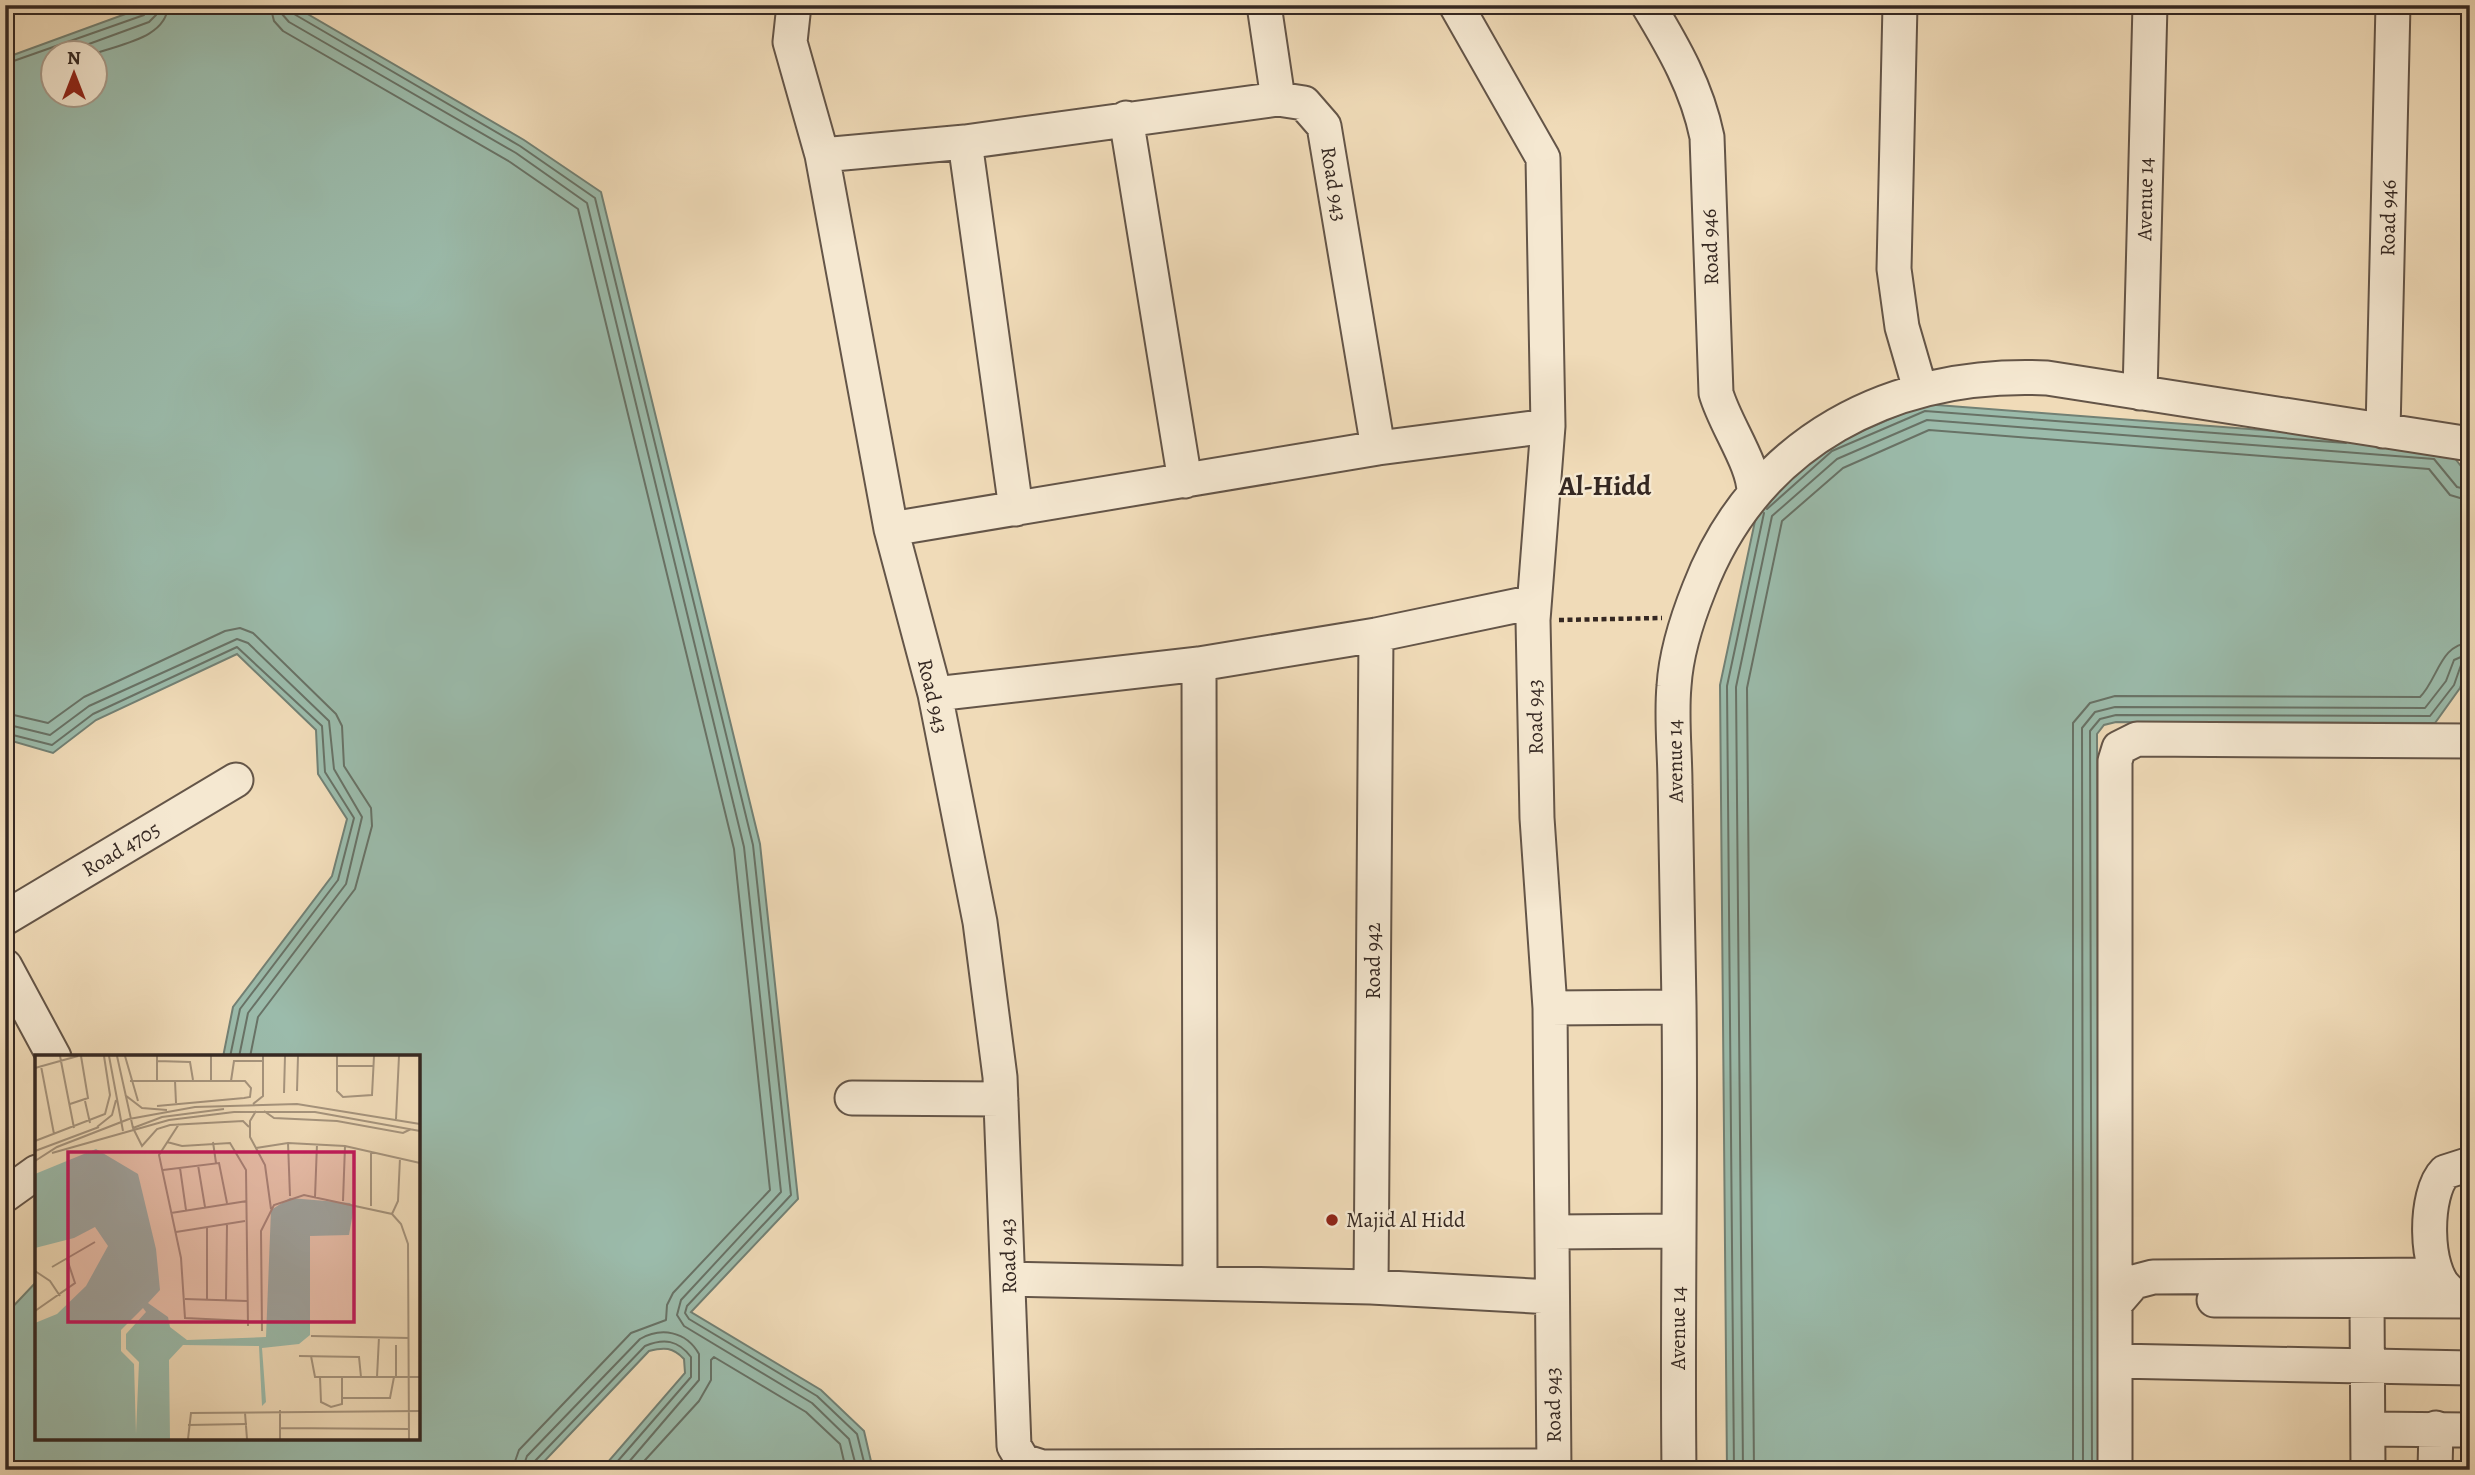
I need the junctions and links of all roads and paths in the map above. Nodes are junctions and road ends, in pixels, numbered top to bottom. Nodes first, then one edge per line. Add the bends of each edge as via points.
1 (39, 5) edge
2 (794, 5) edge
3 (1264, 5) edge
4 (1456, 5) edge
5 (1648, 5) edge
6 (1900, 5) edge
7 (2150, 5) edge
8 (2393, 5) edge
9 (5, 16) edge
10 (1278, 99) junction
11 (1126, 118) junction
12 (965, 142) junction
13 (822, 155) junction
14 (1920, 389) junction
15 (2140, 393) junction
16 (1548, 426) junction
17 (2383, 431) junction
18 (2470, 444) edge
19 (1378, 449) junction
20 (1185, 481) junction
21 (1754, 494) junction
22 (1016, 509) junction
23 (891, 529) junction
24 (1533, 611) junction
25 (1688, 618) junction
26 (1376, 635) junction
27 (1199, 664) junction
28 (935, 694) junction
29 (2470, 741) edge
30 (236, 780) dead end
31 (5, 918) edge
32 (5, 966) edge
33 (1679, 1007) junction
34 (1550, 1008) junction
35 (53, 1055) edge
36 (852, 1098) dead end
37 (1001, 1098) junction
38 (2470, 1164) edge
39 (35, 1173) edge
40 (5, 1195) edge
41 (1679, 1231) junction
42 (1552, 1232) junction
43 (2435, 1275) junction
44 (1009, 1279) junction
45 (1200, 1281) junction
46 (1371, 1287) junction
47 (1552, 1297) junction
48 (2214, 1300) dead end
49 (2470, 1300) edge
50 (2367, 1301) junction
51 (2115, 1304) junction
52 (2115, 1361) junction
53 (2368, 1366) junction
54 (2470, 1368) edge
55 (2436, 1428) junction
56 (2368, 1429) junction
57 (2470, 1430) edge
58 (1278, 1467) edge
59 (1554, 1468) edge
60 (1679, 1470) edge
61 (2115, 1470) edge
62 (2368, 1470) edge
63 (2435, 1470) edge

1 - 9 path
2 - 13 street, Road 943 via 790,42
3 - 10 street
4 - 16 street, Road 943 via 1543,158
5 - 21 street, Road 946 via 1685,70 1707,137 1716,393 1722,416 1751,470
6 - 14 street via 1894,269 1902,327
7 - 15 street, Avenue 14
8 - 17 street, Road 946
10 - 11 street, Road 943
10 - 19 street, Road 943 via 1304,103 1324,126
11 - 12 street, Road 943
11 - 20 street
12 - 13 street, Road 943
12 - 22 street
13 - 23 street, Road 943
14 - 15 street, Avenue 14 via 2004,376
14 - 21 street, Avenue 14 via 1851,416 1810,441
15 - 17 street, Avenue 14
16 - 19 street
16 - 24 street, Road 943
17 - 18 street, Avenue 14
19 - 20 street
20 - 22 street
21 - 25 street, Avenue 14 via 1717,548
22 - 23 street
23 - 28 street, Road 943
24 - 25 path
24 - 26 street
24 - 34 street, Road 943 via 1537,818
25 - 33 street, Avenue 14 via 1674,685
26 - 27 street
26 - 46 street, Road 942
27 - 28 street
27 - 45 street
28 - 37 street, Road 943 via 980,922
29 - 51 street via 2137,739 2119,748 2115,761
30 - 31 street, Road 4705
32 - 35 street
33 - 34 street
33 - 41 street, Avenue 14
34 - 42 street, Road 943
36 - 37 street
37 - 44 street, Road 943
38 - 43 street via 2452,1168 2434,1185 2431,1254
39 - 40 street
41 - 42 street
41 - 60 street, Avenue 14
42 - 47 street, Road 943
43 - 49 street via 2446,1288
43 - 51 street via 2153,1277 2134,1282
44 - 45 street
44 - 58 street, Road 943 via 1014,1446 1023,1461 1042,1467
45 - 46 street
46 - 47 street
47 - 59 street, Road 943
48 - 50 street
49 - 50 street
50 - 53 street
51 - 52 street
52 - 53 street
52 - 61 street
53 - 54 street
53 - 56 street
55 - 56 street
55 - 57 street
55 - 63 street
56 - 62 street
58 - 59 street, Road 943

